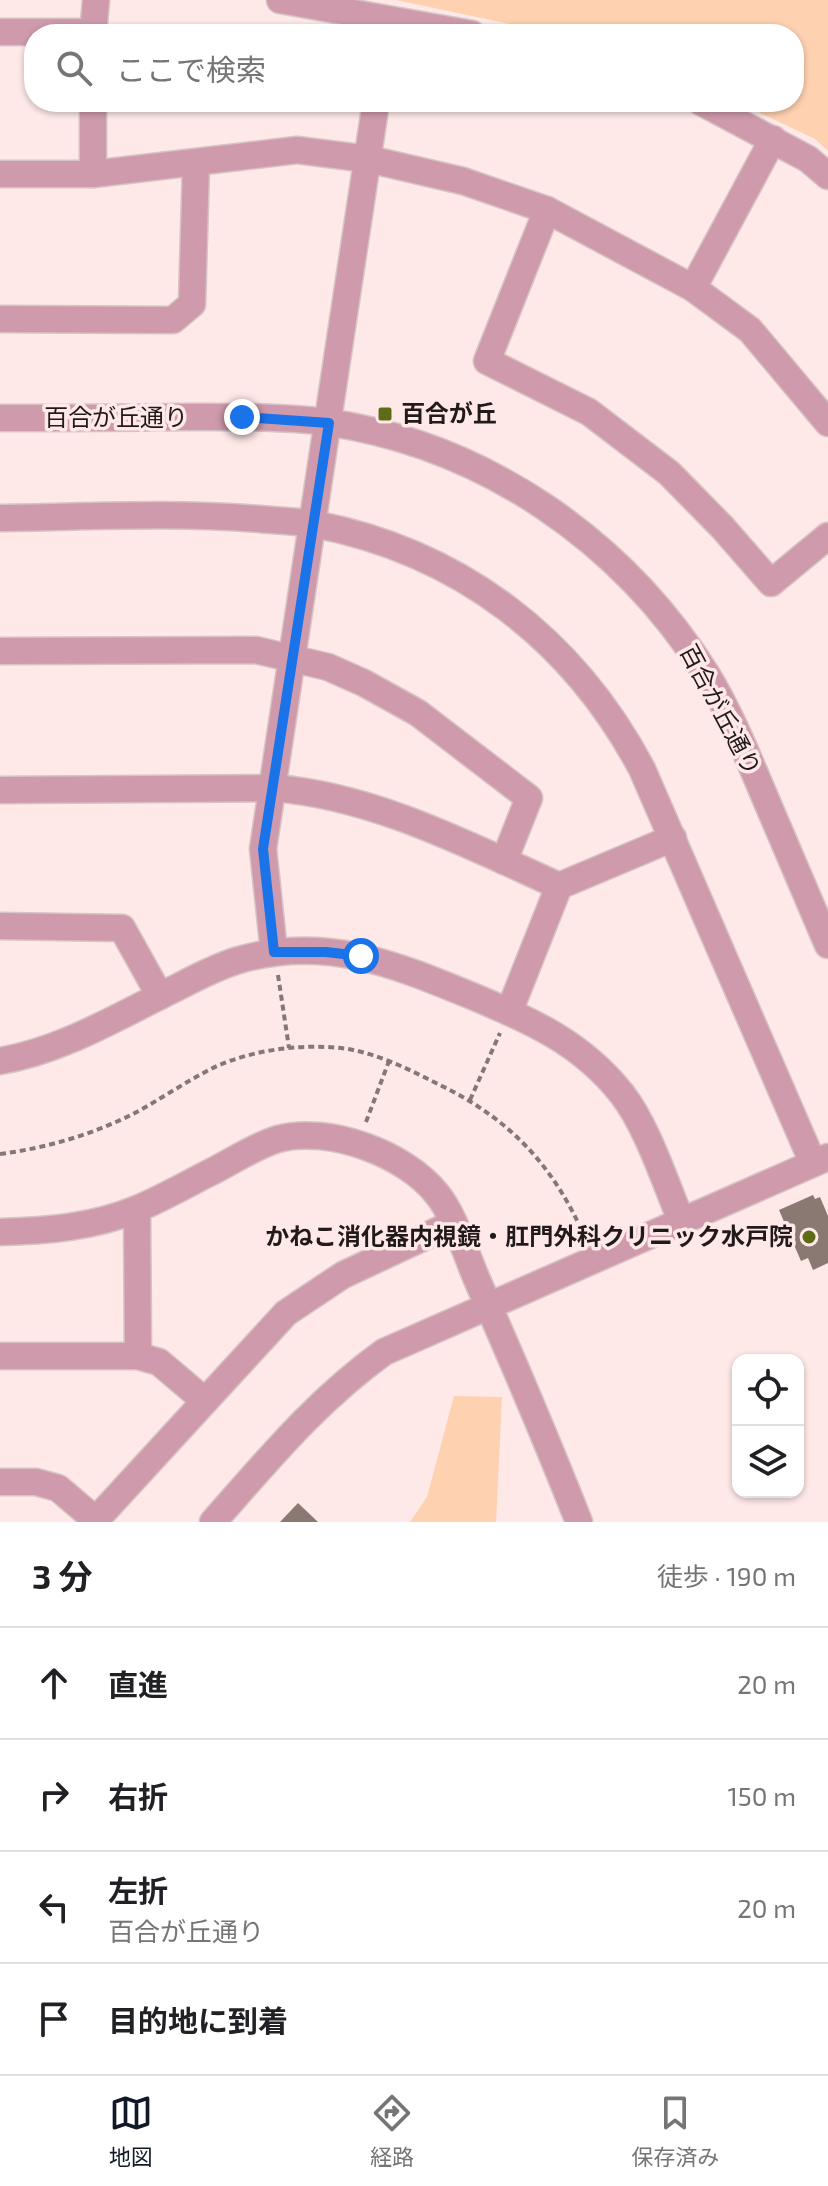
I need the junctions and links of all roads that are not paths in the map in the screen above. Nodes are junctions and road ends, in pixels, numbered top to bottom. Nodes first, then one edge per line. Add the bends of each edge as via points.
1 (96, 0) edge
2 (280, 0) edge
3 (94, 24) edge
4 (376, 24) edge
5 (0, 32) edge
6 (24, 32) edge
7 (93, 112) edge
8 (375, 112) edge
9 (720, 112) edge
10 (773, 139) junction
11 (368, 159) junction
12 (196, 164) junction
13 (0, 174) edge
14 (93, 174) junction
15 (828, 176) edge
16 (547, 210) junction
17 (693, 288) junction
18 (0, 319) edge
19 (0, 418) edge
20 (329, 423) junction
21 (828, 423) edge
22 (0, 518) edge
23 (313, 524) junction
24 (828, 536) edge
25 (0, 651) edge
26 (292, 658) junction
27 (274, 788) junction
28 (0, 790) edge
29 (673, 838) junction
30 (504, 861) junction
31 (559, 886) junction
32 (0, 926) edge
33 (828, 945) edge
34 (274, 952) junction
35 (160, 996) junction
36 (509, 1012) junction
37 (0, 1061) edge
38 (820, 1160) edge
39 (137, 1209) junction
40 (681, 1220) junction
41 (452, 1224) junction
42 (0, 1232) edge
43 (489, 1307) junction
44 (0, 1356) edge
45 (138, 1356) junction
46 (205, 1401) junction
47 (0, 1482) edge
48 (96, 1521) edge
49 (213, 1522) edge
50 (579, 1522) edge

1 - 3 street
2 - 4 street
5 - 6 street
7 - 14 street
8 - 11 street
9 - 10 street
10 - 15 street
10 - 17 street
11 - 12 street via 297,150
11 - 16 street via 463,181
11 - 20 street
12 - 14 street
12 - 18 street via 192,304 173,320
13 - 14 street
16 - 17 street
16 - 24 street via 487,361 589,412 669,473 771,583
17 - 21 street via 750,330
19 - 20 street, 百合が丘通り via 242,417
20 - 23 street
20 - 33 street, 百合が丘通り via 429,448 513,485 619,564 708,677 738,733
22 - 23 street via 216,515
23 - 26 street
23 - 29 street via 388,544 444,569 529,624 593,690 622,732
25 - 26 street via 256,650
26 - 27 street
26 - 30 street via 328,667 418,713 529,798
27 - 28 street
27 - 30 street via 313,791 376,808
27 - 34 street via 263,849
29 - 31 street
29 - 38 street
30 - 31 street
31 - 36 street
32 - 35 street via 122,928
34 - 35 street via 237,961
34 - 36 street via 326,952 398,965
35 - 37 street via 65,1043
36 - 40 street via 577,1048 624,1097
38 - 40 street
39 - 41 street via 278,1139 308,1136 358,1144 392,1158 439,1195
39 - 42 street via 68,1228
39 - 45 street
40 - 43 street
41 - 43 street
41 - 46 street via 321,1288 286,1313
43 - 49 street via 384,1352 347,1379
43 - 50 street
44 - 45 street
45 - 46 street via 159,1362
46 - 48 street
47 - 48 street via 58,1488

